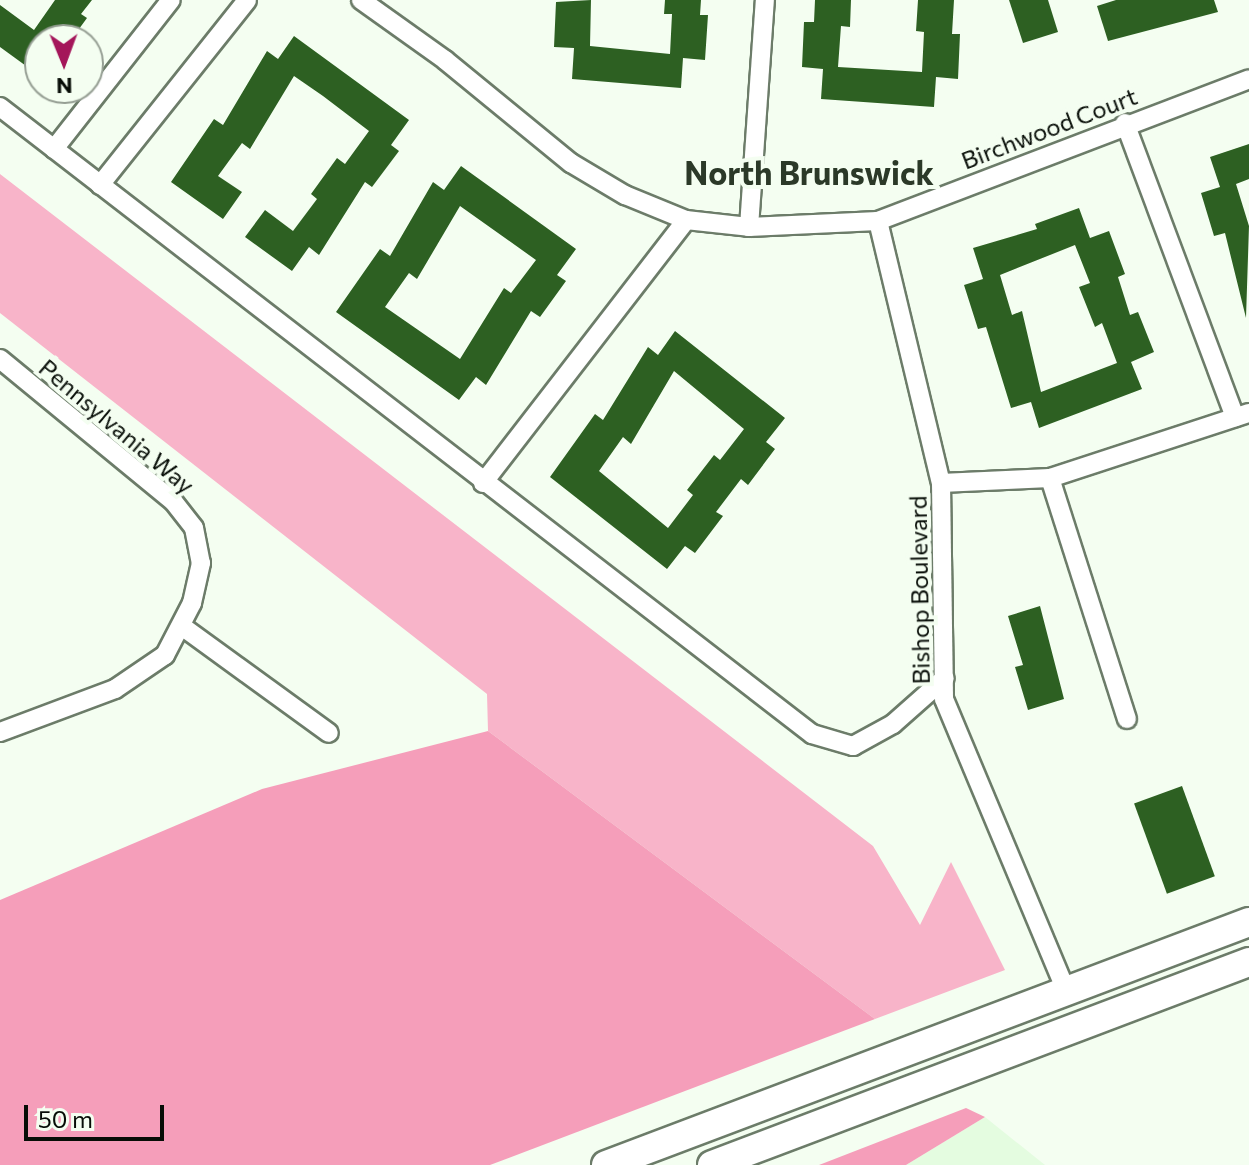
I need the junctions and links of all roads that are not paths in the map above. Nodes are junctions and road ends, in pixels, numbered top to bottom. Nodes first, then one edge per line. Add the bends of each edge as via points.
1 (171, 0) edge
2 (247, 0) edge
3 (361, 0) edge
4 (765, 0) edge
5 (1249, 79) edge
6 (0, 107) edge
7 (1125, 123) junction
8 (54, 149) junction
9 (100, 185) junction
10 (686, 220) junction
11 (878, 221) junction
12 (749, 227) junction
13 (0, 359) edge
14 (1242, 415) edge
15 (1050, 478) junction
16 (483, 483) junction
17 (941, 483) junction
18 (183, 627) junction
19 (945, 678) junction
20 (1127, 719) dead end
21 (0, 732) edge
22 (329, 733) dead end
23 (1249, 922) edge
24 (1249, 962) edge
25 (1066, 990) junction
26 (606, 1165) edge
27 (712, 1165) edge

1 - 8 street
2 - 9 street
3 - 10 street, Birchwood Court via 445,60 571,163 625,195
4 - 12 street
5 - 7 street, Birchwood Court
6 - 8 street
7 - 11 street, Birchwood Court
7 - 14 street
8 - 9 street
9 - 16 street
10 - 12 street, Birchwood Court
10 - 16 street
11 - 12 street, Birchwood Court
11 - 17 street, Bishop Boulevard
13 - 18 street, Pennsylvania Way via 173,501 194,528 200,545 199,582
14 - 15 street
15 - 17 street
15 - 20 street
16 - 19 street via 799,725 836,745 853,746 877,735
17 - 19 street, Bishop Boulevard
18 - 21 street, Pennsylvania Way via 165,655 133,681
18 - 22 street
19 - 25 street, Bishop Boulevard via 944,699
23 - 25 highway
24 - 27 highway
25 - 26 highway

